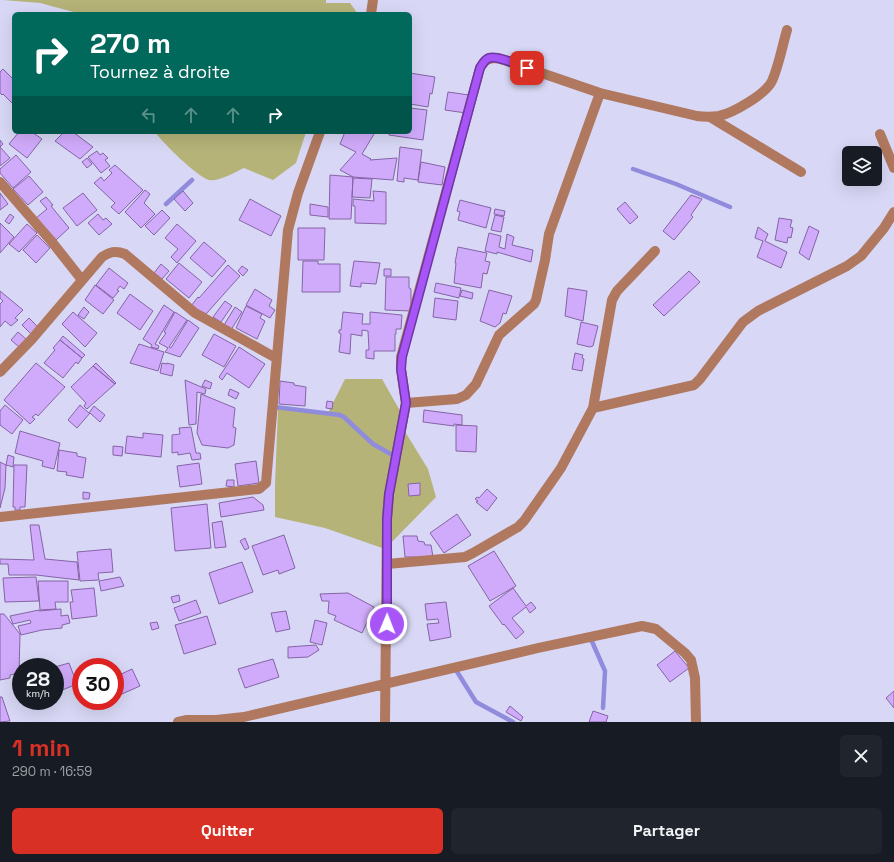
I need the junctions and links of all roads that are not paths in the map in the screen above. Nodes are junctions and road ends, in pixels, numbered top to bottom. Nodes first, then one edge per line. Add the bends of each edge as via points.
1 (373, 0) edge
2 (371, 12) edge
3 (787, 30) dead end
4 (600, 93) junction
5 (710, 117) junction
6 (319, 134) edge
7 (880, 134) dead end
8 (894, 168) edge
9 (801, 172) dead end
10 (0, 182) edge
11 (894, 212) edge
12 (655, 251) dead end
13 (82, 280) junction
14 (276, 358) junction
15 (0, 372) edge
16 (406, 403) junction
17 (593, 408) junction
18 (0, 517) edge
19 (387, 564) junction
20 (386, 684) junction
21 (178, 722) edge
22 (385, 722) edge
23 (696, 722) edge

1 - 2 street
3 - 5 street via 772,82 764,92 720,115
4 - 5 street
4 - 16 street via 549,234 534,304 499,335 476,384 466,395 457,399
4 - 16 street via 498,58 484,61 402,357 401,369
5 - 9 street
6 - 14 street via 288,230
7 - 8 street
10 - 13 street
11 - 17 street via 861,256 847,266 758,311 743,322 694,385
12 - 17 street via 617,291 612,300
13 - 14 street via 102,257 118,251 125,254 195,313
13 - 15 street
14 - 18 street via 267,478 263,487
16 - 19 street via 389,494
17 - 19 street via 561,468 518,527 465,556
19 - 20 street
20 - 21 street via 244,717
20 - 22 street
20 - 23 street via 642,626 656,629 691,660 695,678

